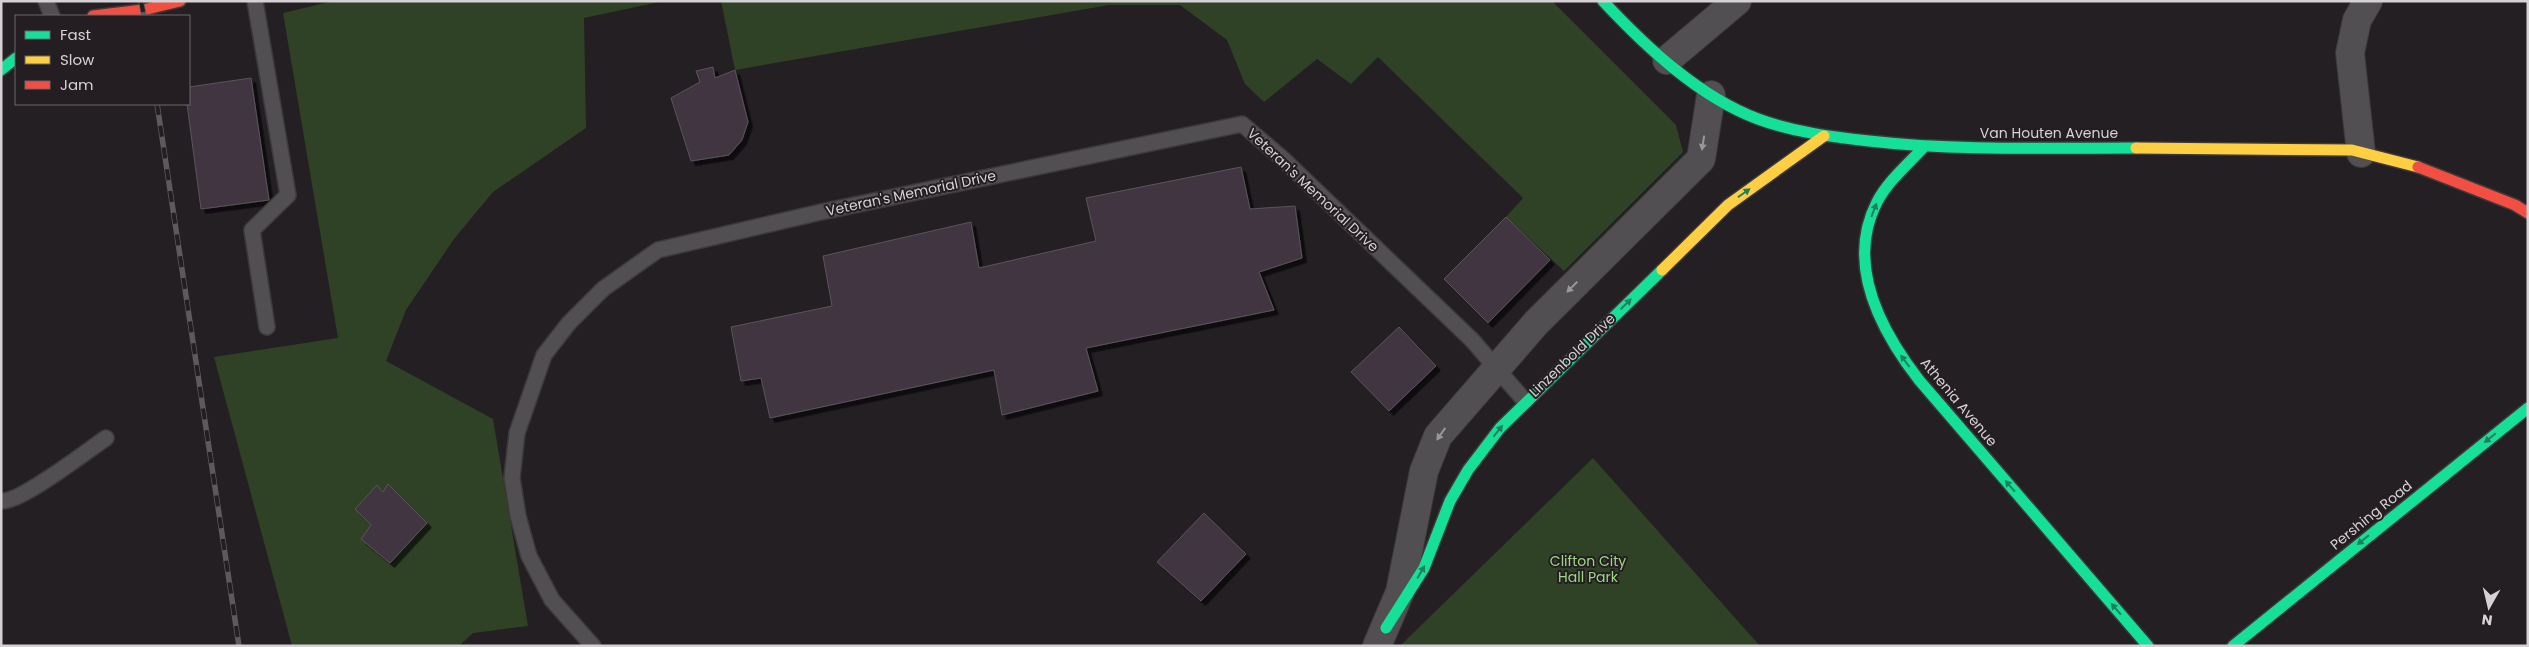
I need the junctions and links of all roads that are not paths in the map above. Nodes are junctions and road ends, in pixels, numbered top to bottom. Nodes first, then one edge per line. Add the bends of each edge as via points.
1 (46, 1) edge
2 (180, 1) edge
3 (255, 1) edge
4 (1603, 1) edge
5 (1737, 1) edge
6 (2368, 1) edge
7 (52, 15) edge
8 (100, 15) edge
9 (15, 59) edge
10 (1667, 60) junction
11 (1, 70) edge
12 (1710, 95) junction
13 (1824, 136) junction
14 (1924, 147) junction
15 (2361, 152) junction
16 (2528, 213) edge
17 (267, 327) dead end
18 (1497, 368) junction
19 (1525, 401) junction
20 (2528, 408) edge
21 (106, 438) dead end
22 (1, 501) edge
23 (1382, 637) edge
24 (593, 646) edge
25 (2148, 646) edge
26 (2232, 646) edge

1 - 7 lane
2 - 8 street
3 - 17 lane via 288,194 252,230
4 - 10 street, Van Houten Avenue via 1639,38
5 - 10 street
6 - 15 street via 2357,20 2350,53
9 - 11 street
10 - 12 street, Van Houten Avenue
12 - 13 street, Van Houten Avenue via 1758,119
12 -> 18 street, Linzenbold Drive via 1700,160 1536,323
13 - 14 street, Van Houten Avenue
19 -> 13 street, Linzenbold Drive via 1728,204
14 - 15 street, Van Houten Avenue
25 -> 14 street, Athenia Avenue via 1919,380 1893,344 1876,310 1864,246 1870,219 1877,201
15 - 16 street, Van Houten Avenue via 2410,164
18 - 19 lane, Veteran's Memorial Drive
18 -> 23 street, Linzenbold Drive via 1438,436 1424,471 1400,592
18 - 24 lane, Veteran's Memorial Drive via 1472,340 1283,159 1242,124 821,212 658,250 603,289 569,323 544,355 517,434 512,478 529,556 552,600
23 -> 19 street, Linzenbold Drive via 1424,568 1450,501 1468,470
20 -> 26 street, Pershing Road
21 - 22 lane via 36,486 7,502

